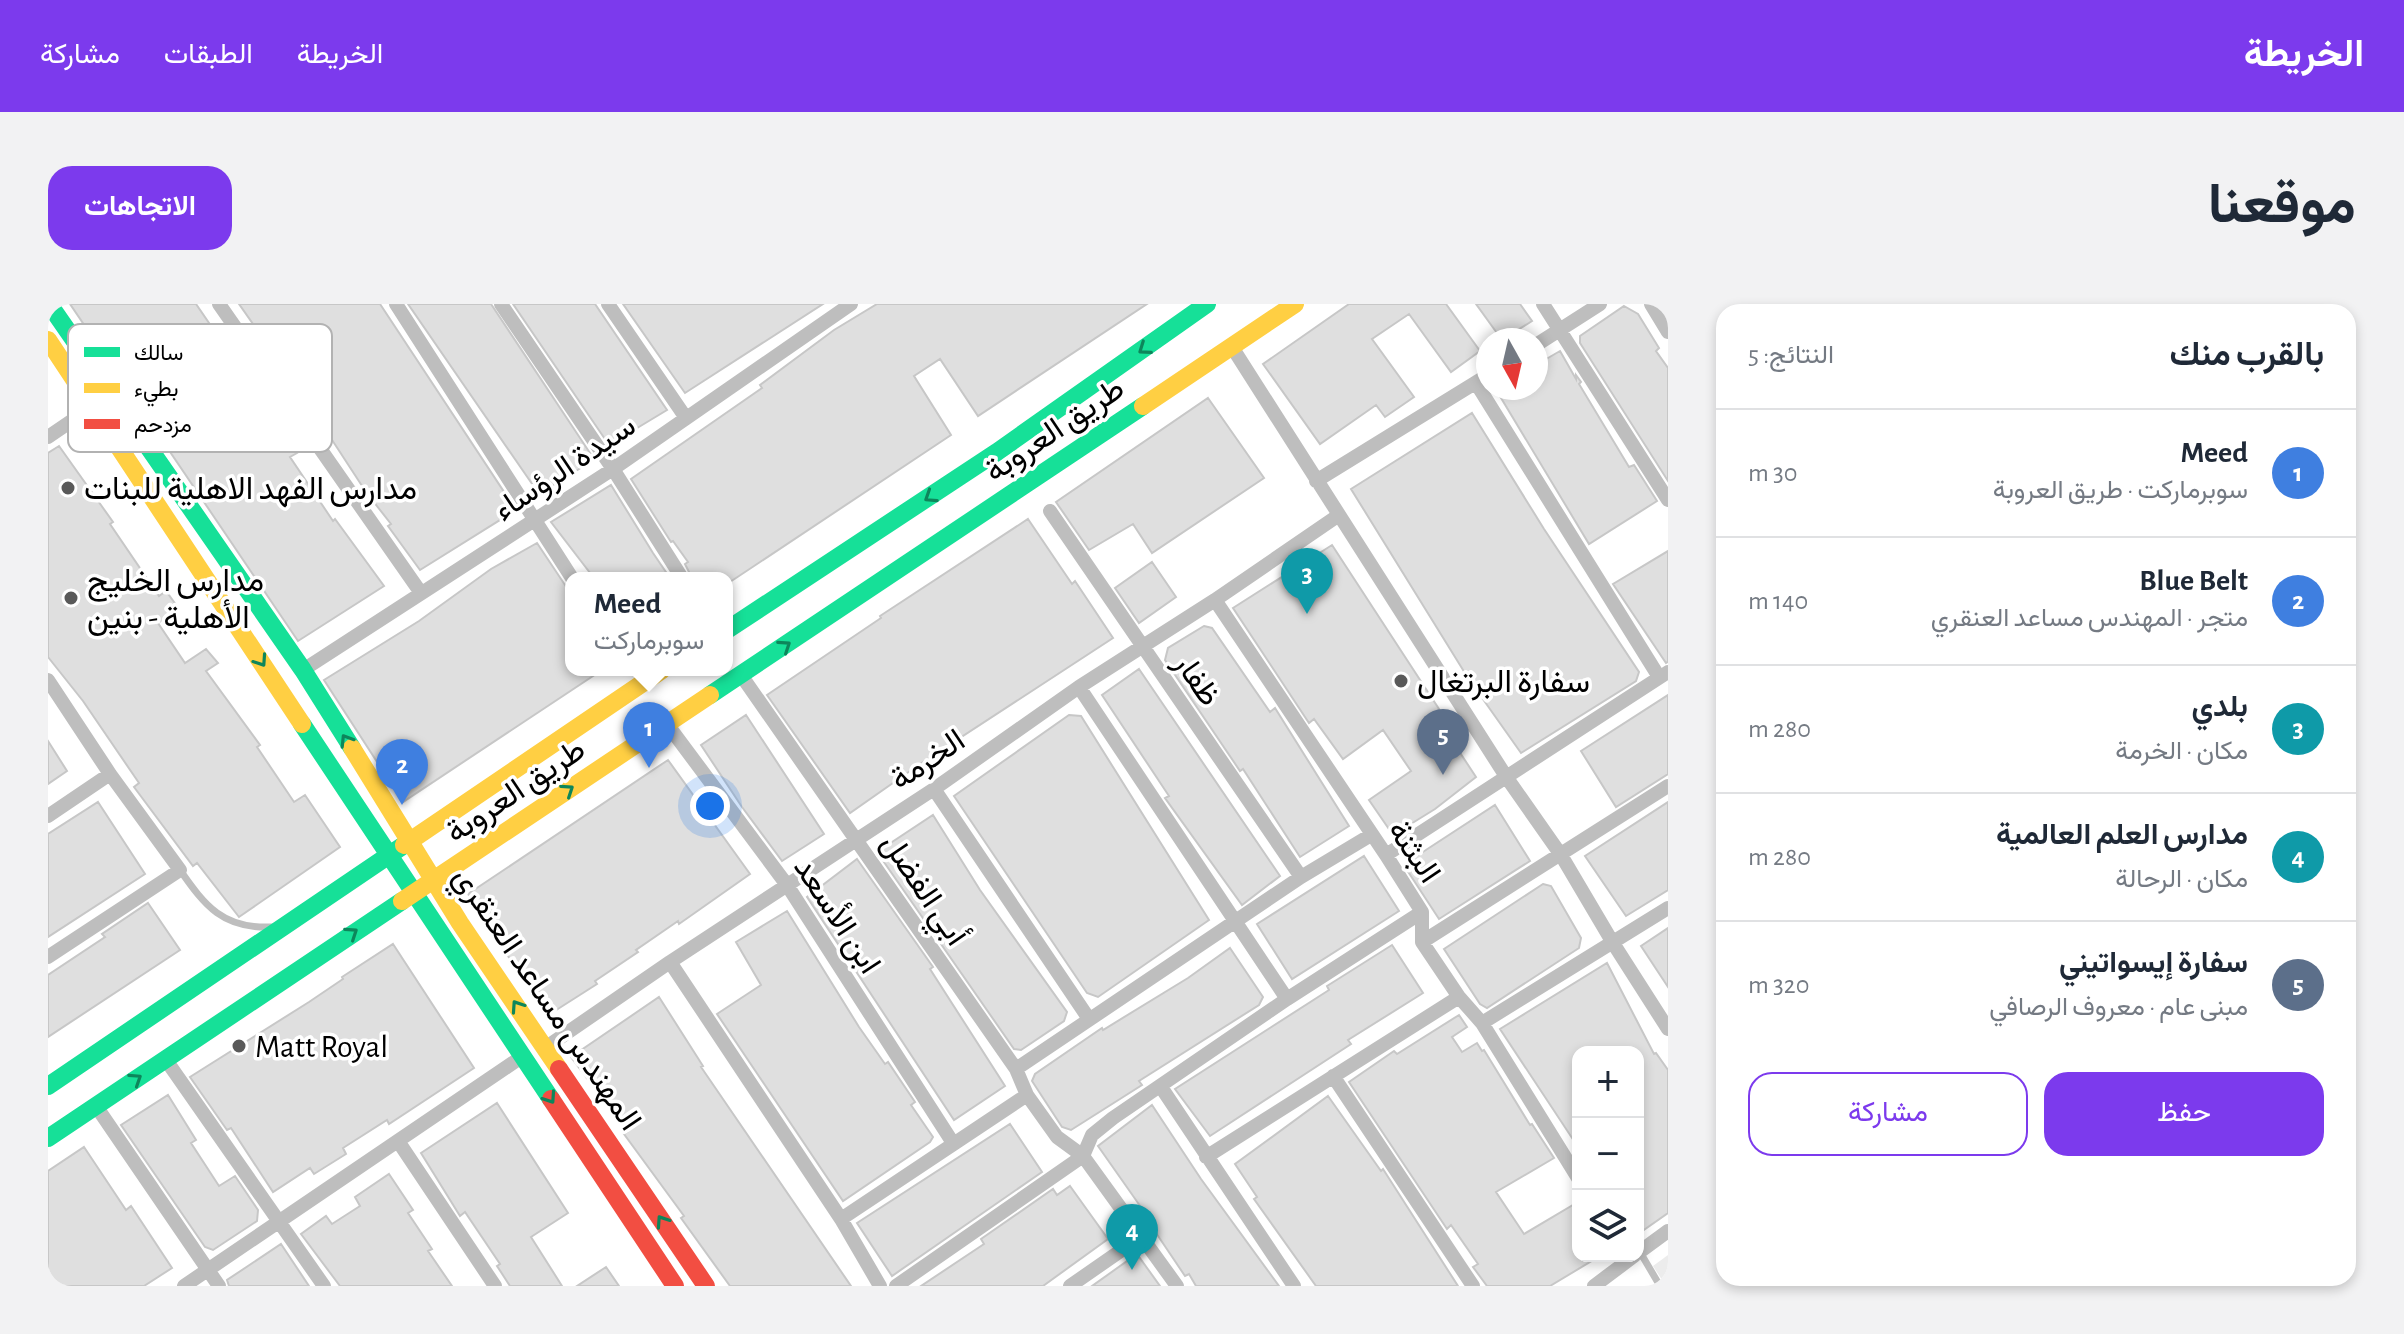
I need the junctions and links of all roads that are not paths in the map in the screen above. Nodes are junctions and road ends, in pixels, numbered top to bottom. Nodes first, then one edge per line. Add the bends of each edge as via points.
1 (49, 304) edge
2 (219, 304) edge
3 (396, 304) edge
4 (501, 304) edge
5 (608, 304) edge
6 (851, 304) edge
7 (1207, 304) edge
8 (1295, 304) edge
9 (1543, 304) edge
10 (1600, 304) edge
11 (1651, 304) edge
12 (233, 324) edge
13 (1560, 330) junction
14 (68, 331) edge
15 (1668, 332) edge
16 (1548, 338) edge
17 (48, 340) edge
18 (1232, 347) junction
19 (68, 370) edge
20 (1476, 383) edge
21 (1495, 400) edge
22 (686, 418) junction
23 (68, 423) edge
24 (48, 437) edge
25 (122, 452) edge
26 (152, 452) edge
27 (322, 452) edge
28 (613, 469) junction
29 (1316, 481) junction
30 (1668, 500) edge
31 (1050, 511) dead end
32 (1339, 515) junction
33 (535, 521) junction
34 (568, 572) edge
35 (678, 572) edge
36 (421, 593) junction
37 (1215, 600) junction
38 (733, 626) edge
39 (1142, 647) junction
40 (303, 670) junction
41 (1664, 674) edge
42 (741, 675) junction
43 (636, 677) edge
44 (48, 680) edge
45 (1079, 687) junction
46 (667, 724) junction
47 (110, 774) junction
48 (1507, 778) junction
49 (1668, 786) edge
50 (934, 789) junction
51 (48, 816) edge
52 (1371, 835) junction
53 (858, 839) junction
54 (409, 843) junction
55 (1386, 855) junction
56 (1561, 855) junction
57 (389, 857) junction
58 (180, 870) junction
59 (1301, 877) junction
60 (433, 882) junction
61 (787, 885) junction
62 (415, 893) junction
63 (1668, 908) edge
64 (1422, 912) junction
65 (1236, 922) junction
66 (289, 925) junction
67 (1422, 942) junction
68 (1613, 943) junction
69 (48, 957) edge
70 (670, 962) junction
71 (1459, 997) junction
72 (1287, 999) junction
73 (1089, 1019) junction
74 (1482, 1023) junction
75 (1668, 1029) edge
76 (545, 1048) junction
77 (523, 1056) junction
78 (166, 1060) junction
79 (1016, 1069) junction
80 (1333, 1076) junction
81 (48, 1086) edge
82 (1161, 1087) junction
83 (1027, 1095) junction
84 (96, 1106) junction
85 (48, 1138) edge
86 (398, 1141) junction
87 (953, 1143) junction
88 (1083, 1156) junction
89 (1206, 1157) junction
90 (1572, 1168) edge
91 (841, 1219) junction
92 (280, 1221) junction
93 (1668, 1231) edge
94 (1142, 1236) junction
95 (1644, 1247) edge
96 (1624, 1262) edge
97 (1639, 1262) edge
98 (208, 1270) junction
99 (184, 1286) edge
100 (219, 1286) edge
101 (324, 1286) edge
102 (495, 1286) edge
103 (675, 1286) edge
104 (706, 1286) edge
105 (880, 1286) edge
106 (896, 1286) edge
107 (1070, 1286) edge
108 (1177, 1286) edge
109 (1294, 1286) edge
110 (1473, 1286) edge
111 (1594, 1286) edge
112 (1660, 1286) edge

1 - 14 main road, المهندس مساعد العنقري
2 - 12 street
3 - 33 street
4 - 28 street
5 - 22 street
6 - 22 street, سيدة الرؤساء
7 -> 38 main road, طريق العروبة via 997,452
8 - 18 main road, طريق العروبة
9 - 13 street
10 - 13 street
11 - 15 street
13 - 16 street
13 - 30 street
17 - 19 main road, المهندس مساعد العنقري
18 - 29 street
42 -> 18 main road, طريق العروبة
20 - 29 street
21 - 41 street
22 - 28 street, سيدة الرؤساء
23 - 24 street
25 -> 57 main road, المهندس مساعد العنقري
26 - 40 main road, المهندس مساعد العنقري
27 - 36 street
28 - 33 street, سيدة الرؤساء
28 - 35 street
29 - 32 street
31 - 39 street, ظفار
32 - 37 street, الخرمة
32 - 48 street
33 - 34 street
33 - 36 street, سيدة الرؤساء
36 - 40 street, سيدة الرؤساء
37 - 39 street, الخرمة
37 - 52 street, البثنة
39 - 45 street, الخرمة
39 - 59 street, ظفار
54 -> 40 main road, المهندس مساعد العنقري
41 - 48 street
42 - 46 main road, طريق العروبة
42 - 53 street, أبي الفضل
43 - 54 main road, طريق العروبة
44 - 47 street
45 - 50 street, الخرمة
45 - 65 street
60 -> 46 main road, طريق العروبة
46 - 61 street, ابن الأسعد
47 - 51 street
47 - 58 street
48 - 55 street
48 - 56 street
49 - 56 street
50 - 53 street, الخرمة
50 - 73 street
52 - 55 street, البثنة
52 - 59 street
53 - 61 street, الخرمة
53 - 79 street, أبي الفضل
54 - 57 main road, طريق العروبة
54 - 60 main road, المهندس مساعد العنقري
55 - 64 street, البثنة
56 - 67 street
56 - 68 street
57 - 62 main road, المهندس مساعد العنقري
57 - 66 main road, طريق العروبة
58 - 66 lane via 202,902 225,918 252,926
58 - 69 street
59 - 65 street
60 - 62 main road, طريق العروبة
76 -> 60 main road, المهندس مساعد العنقري
61 - 70 street, الخرمة
61 - 87 street, ابن الأسعد
62 - 77 main road, المهندس مساعد العنقري
78 -> 62 main road, طريق العروبة
63 - 68 street
64 - 67 street, البثنة
64 - 72 street
65 - 72 street
65 - 73 street
66 - 81 main road, طريق العروبة
67 - 71 street
68 - 74 street
68 - 75 street
70 - 76 street, الخرمة
70 - 91 street
71 - 74 street
71 - 80 street
72 - 82 street
73 - 79 street
74 - 90 street
104 -> 76 main road, المهندس مساعد العنقري
77 - 86 street
77 -> 103 main road, المهندس مساعد العنقري
84 -> 78 main road, طريق العروبة
78 - 92 street
79 - 83 street, أبي الفضل
80 - 89 street
80 - 110 street
82 - 88 street via 1092,1135
82 - 89 street
83 - 87 street
83 - 88 street, أبي الفضل via 1057,1137
84 - 85 main road, طريق العروبة
84 - 98 street
86 - 92 street
86 - 102 street
87 - 91 street
88 - 94 street
88 - 106 street
89 - 109 street
91 - 105 street
92 - 98 street
92 - 101 street
93 - 95 street
94 - 107 street
94 - 108 street
96 - 111 street
97 - 112 lane
98 - 99 street
98 - 100 street

